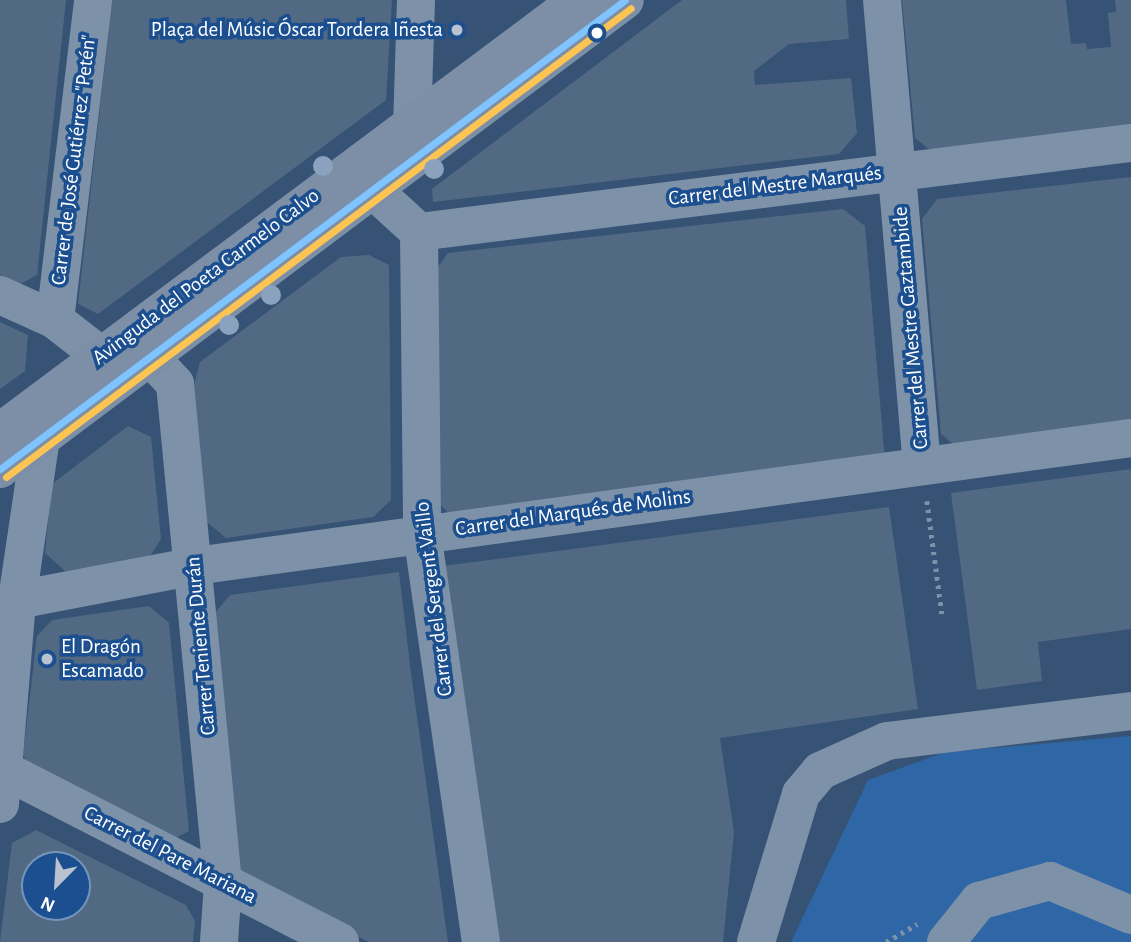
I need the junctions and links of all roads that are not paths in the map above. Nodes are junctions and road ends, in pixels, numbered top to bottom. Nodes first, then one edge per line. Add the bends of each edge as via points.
1 (93, 0) edge
2 (416, 0) edge
3 (578, 0) edge
4 (625, 0) edge
5 (882, 0) edge
6 (412, 124) junction
7 (1131, 143) edge
8 (898, 170) junction
9 (373, 190) junction
10 (419, 232) junction
11 (0, 295) edge
12 (55, 320) junction
13 (100, 355) junction
14 (152, 359) junction
15 (0, 432) edge
16 (41, 438) junction
17 (1131, 438) edge
18 (922, 465) junction
19 (0, 469) edge
20 (422, 533) junction
21 (195, 566) junction
22 (17, 600) junction
23 (1131, 711) edge
24 (1, 781) edge
25 (223, 883) junction
26 (1131, 915) edge
27 (219, 942) edge
28 (340, 942) edge
29 (481, 942) edge
30 (756, 942) edge
31 (946, 942) edge

1 - 12 street, Carrer de José Gutiérrez "Petén"
2 - 6 street
3 - 6 main road
4 - 9 main road
5 - 8 street, Carrer del Mestre Gaztambide
6 - 9 street
6 - 13 main road, Avinguda del Poeta Carmelo Calvo
7 - 8 street, Carrer del Mestre Marqués
8 - 10 street, Carrer del Mestre Marqués
8 - 18 street, Carrer del Mestre Gaztambide
9 - 10 street
9 - 14 main road, Avinguda del Poeta Carmelo Calvo
10 - 20 street, Carrer del Sergent Vaillo
11 - 12 street
12 - 13 street
13 - 14 street
13 - 15 main road, Avinguda del Poeta Carmelo Calvo
14 - 16 main road, Avinguda del Poeta Carmelo Calvo
14 - 21 street, Carrer Teniente Durán via 175,384
16 - 19 main road, Avinguda del Poeta Carmelo Calvo
16 - 22 street
17 - 18 street, Carrer del Marqués de Molins
18 - 20 street, Carrer del Marqués de Molins
20 - 21 street, Carrer del Marqués de Molins
20 - 29 street, Carrer del Sergent Vaillo
21 - 22 street, Carrer del Marqués de Molins
21 - 25 street, Carrer Teniente Durán
22 - 24 street
23 - 30 street via 887,741 830,765 801,794
24 - 25 street, Carrer del Pare Mariana
25 - 27 street, Carrer Teniente Durán
25 - 28 street, Carrer del Pare Mariana
26 - 31 street via 1050,881 979,901

